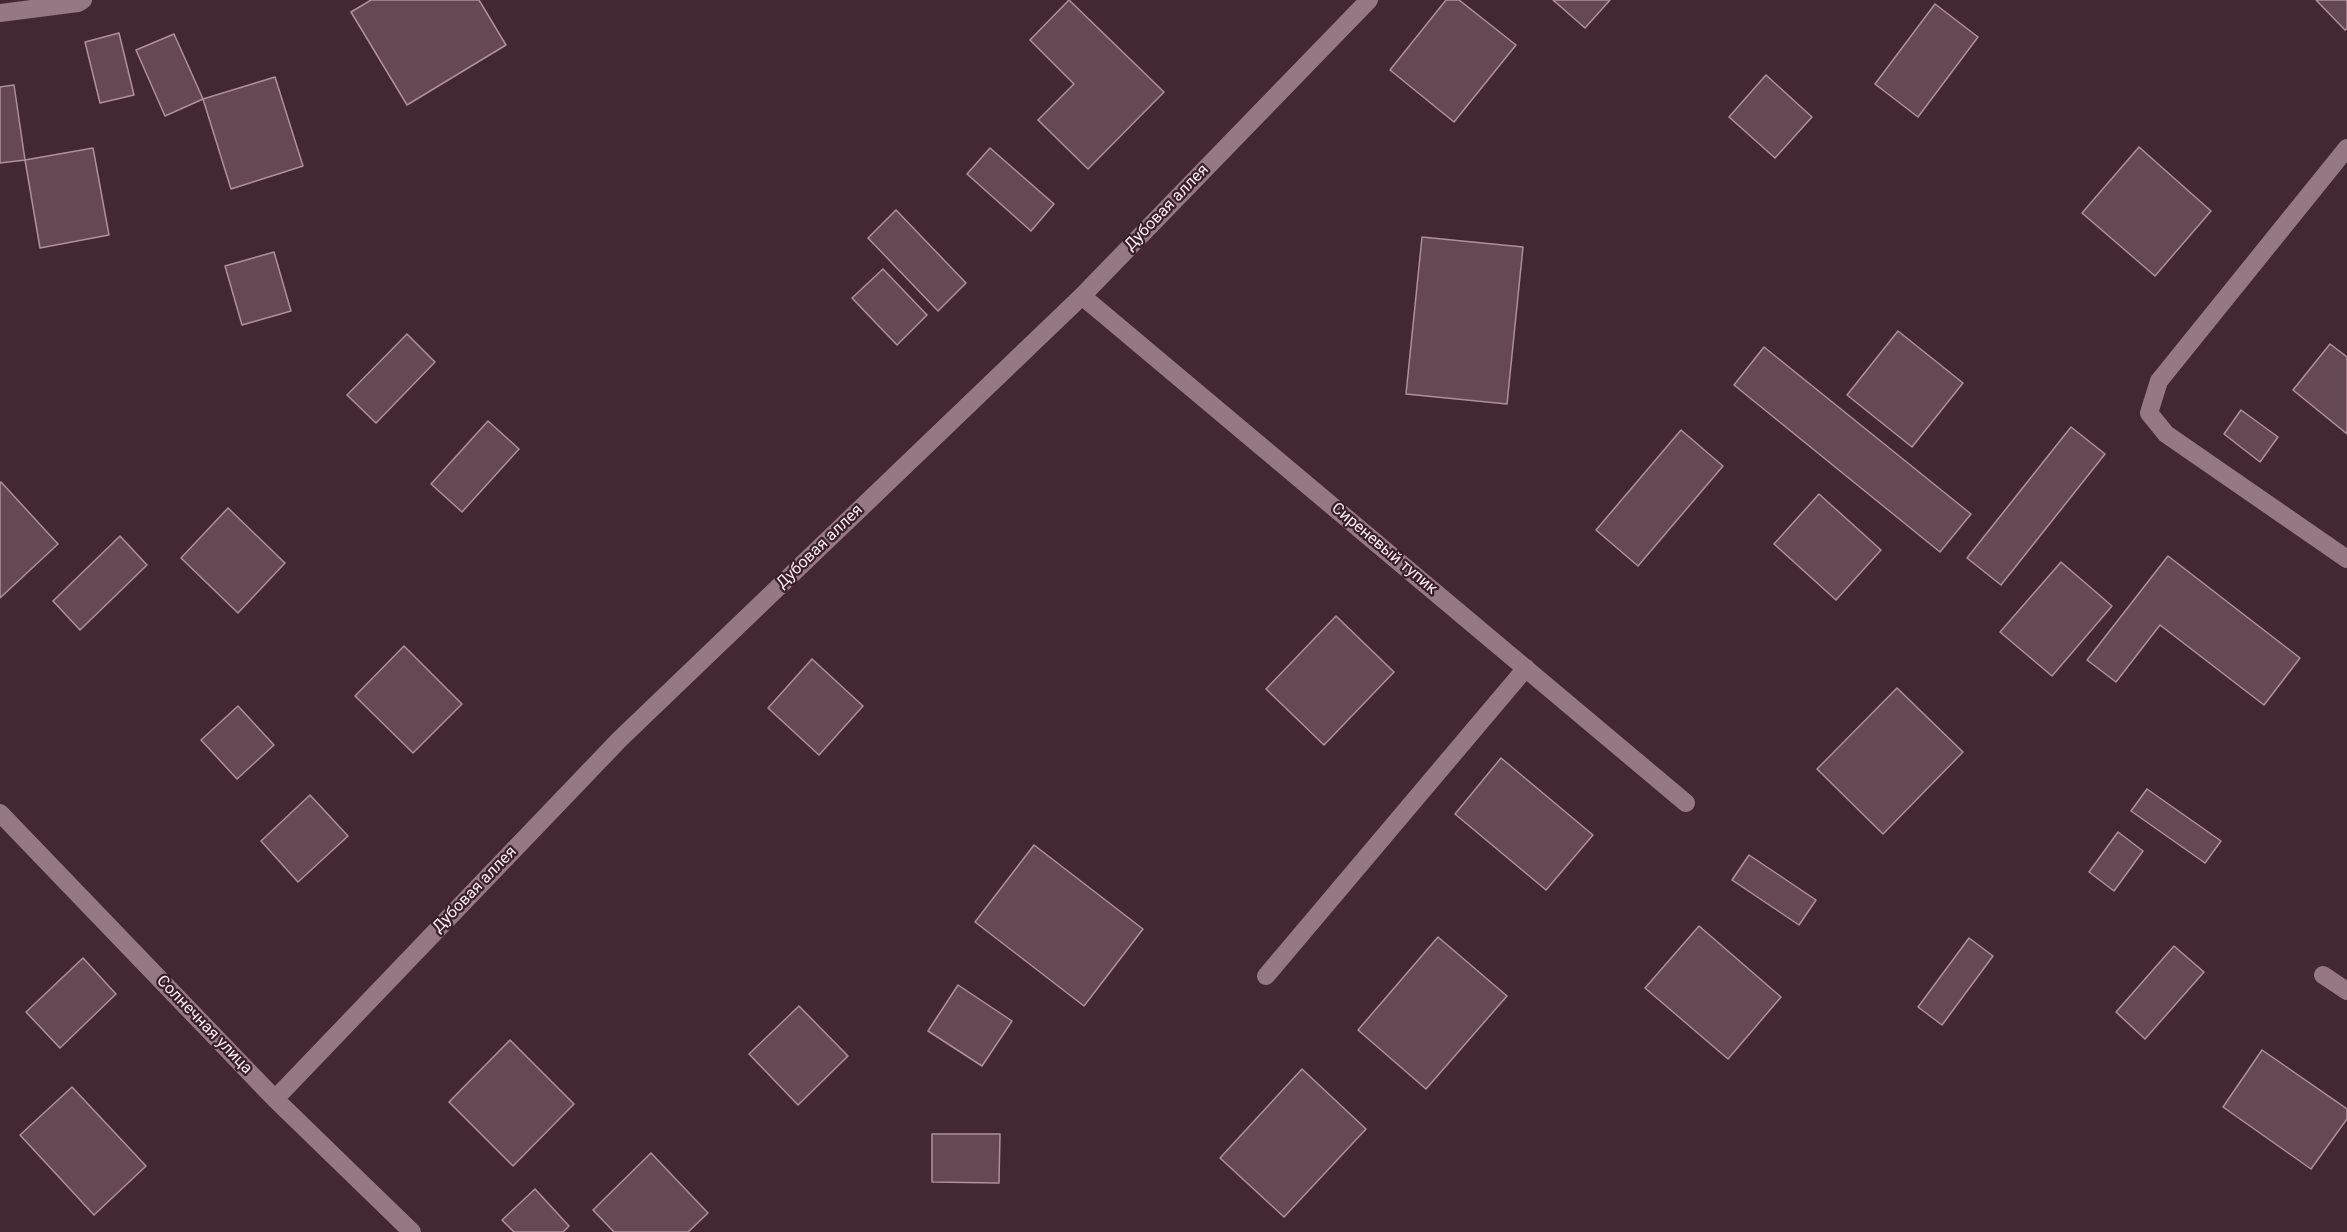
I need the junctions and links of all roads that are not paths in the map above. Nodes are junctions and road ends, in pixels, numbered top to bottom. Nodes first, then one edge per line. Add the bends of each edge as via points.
1 (83, 0) edge
2 (1369, 0) edge
3 (0, 13) edge
4 (2347, 148) edge
5 (1082, 296) junction
6 (2347, 559) edge
7 (1526, 668) junction
8 (1686, 803) dead end
9 (0, 813) edge
10 (2323, 975) dead end
11 (1266, 976) dead end
12 (2347, 991) edge
13 (276, 1099) junction
14 (412, 1232) edge

1 - 3 lane
2 - 5 lane, Дубовая аллея
4 - 6 lane via 2159,381 2150,413 2166,434
5 - 7 lane, Сиреневый тупик
5 - 13 lane, Дубовая аллея via 620,739
7 - 8 lane, Сиреневый тупик
7 - 11 lane
9 - 13 lane, Солнечная улица
10 - 12 lane
13 - 14 lane, Солнечная улица

